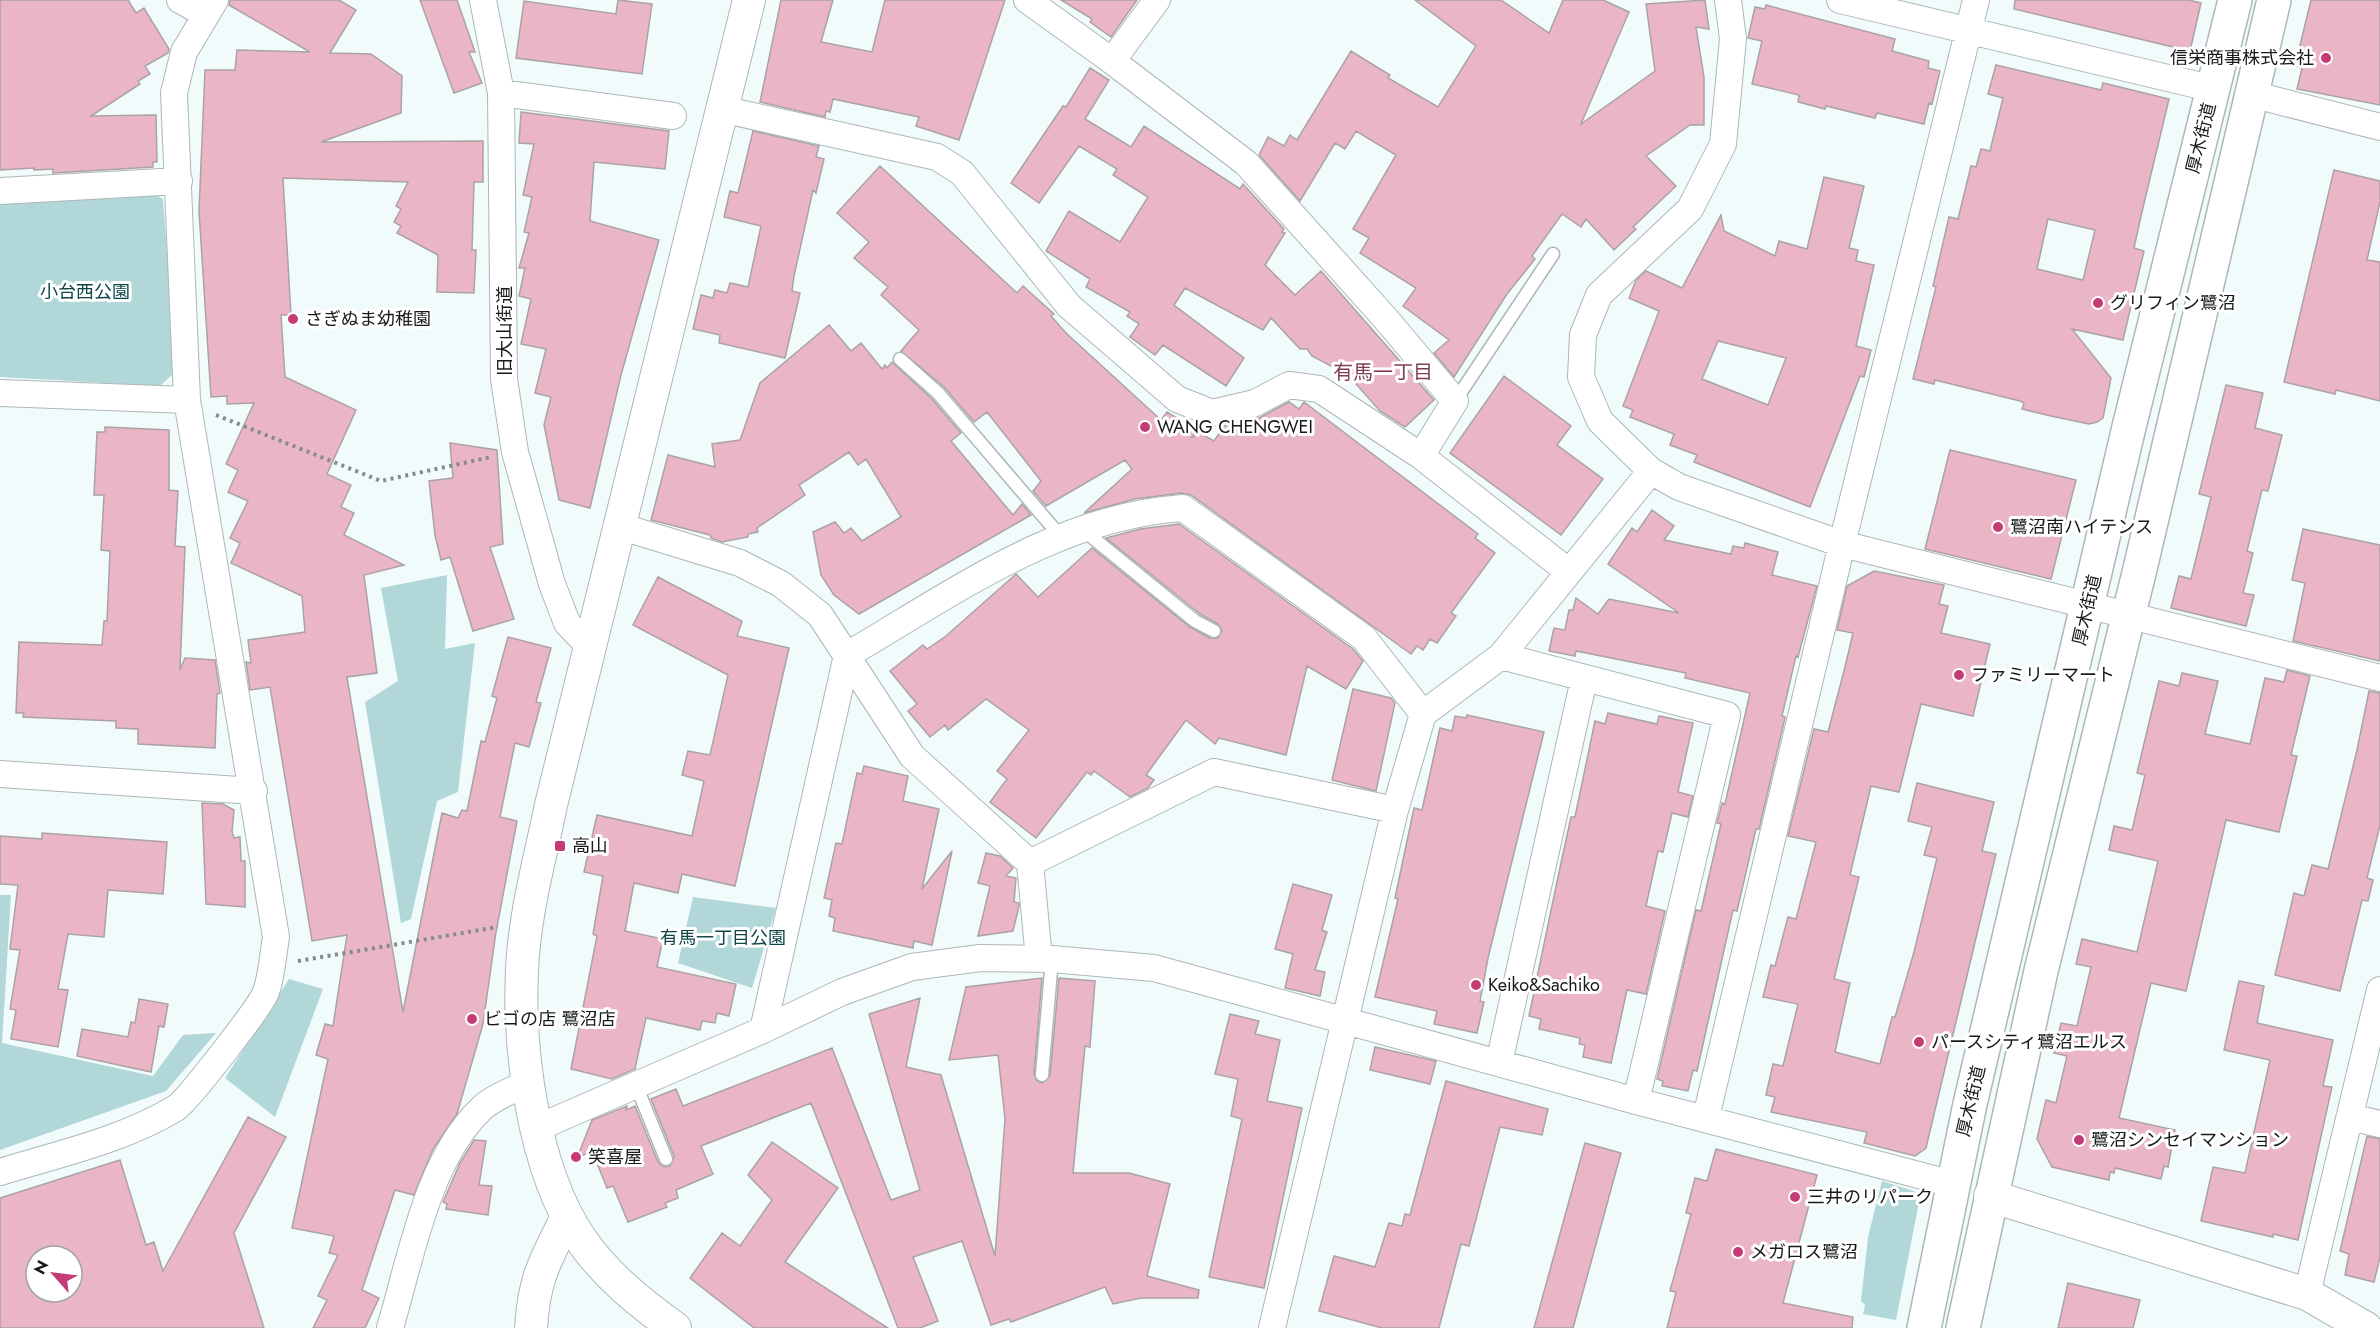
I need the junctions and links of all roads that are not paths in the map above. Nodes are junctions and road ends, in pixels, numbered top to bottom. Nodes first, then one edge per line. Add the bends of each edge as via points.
1 (180, 0) edge
2 (483, 0) edge
3 (749, 0) edge
4 (1028, 0) edge
5 (1157, 0) edge
6 (1728, 0) edge
7 (1840, 0) edge
8 (1976, 0) edge
9 (2235, 0) edge
10 (2274, 0) edge
11 (210, 7) edge
12 (1969, 31) junction
13 (1112, 62) junction
14 (2214, 89) junction
15 (501, 93) junction
16 (2251, 94) junction
17 (721, 109) junction
18 (673, 116) dead end
19 (2380, 127) edge
20 (179, 181) junction
21 (0, 191) edge
22 (1554, 254) dead end
23 (900, 359) dead end
24 (0, 393) edge
25 (1455, 401) junction
26 (188, 402) junction
27 (1420, 456) junction
28 (1651, 471) junction
29 (619, 526) junction
30 (1071, 533) junction
31 (1842, 544) junction
32 (1569, 572) junction
33 (2089, 606) junction
34 (2128, 616) junction
35 (1214, 631) dead end
36 (590, 647) junction
37 (847, 655) junction
38 (1501, 656) junction
39 (2380, 678) edge
40 (1584, 679) junction
41 (1423, 714) junction
42 (0, 774) edge
43 (254, 791) junction
44 (1395, 810) junction
45 (1030, 863) junction
46 (1046, 959) junction
47 (2380, 990) edge
48 (1345, 1020) junction
49 (763, 1030) junction
50 (1499, 1063) junction
51 (1042, 1075) dead end
52 (529, 1082) junction
53 (636, 1085) junction
54 (1636, 1101) junction
55 (1706, 1117) junction
56 (2350, 1117) junction
57 (2380, 1124) edge
58 (537, 1128) junction
59 (666, 1159) dead end
60 (0, 1172) edge
61 (1953, 1184) junction
62 (1990, 1196) junction
63 (567, 1217) junction
64 (2307, 1294) junction
65 (390, 1328) edge
66 (531, 1328) edge
67 (675, 1328) edge
68 (1272, 1328) edge
69 (1924, 1328) edge
70 (1963, 1328) edge
71 (2366, 1328) edge

1 - 11 street
2 - 15 street, 旧大山街道
3 - 17 street
4 - 13 street
5 - 13 street
6 - 28 street via 1733,39 1723,144 1690,209 1599,295 1583,335 1581,377 1599,421
7 - 12 street
8 - 12 street
9 - 14 highway, 厚木街道
10 - 16 highway
11 - 20 street via 184,52 174,93
12 - 14 street
12 - 31 street
13 - 25 street via 1246,163
14 - 33 highway, 厚木街道 via 2129,427
15 - 18 street
15 - 36 street, 旧大山街道 via 504,379 515,452 567,623
16 - 19 street
16 - 34 highway
17 - 27 street via 937,157 962,174 1069,306 1177,399 1212,413 1255,403 1289,385 1319,389
17 - 29 street
20 - 21 street
20 - 26 street
22 - 25 lane
23 - 30 lane via 939,393
24 - 26 street
25 - 27 street
26 - 43 street
27 - 32 street
28 - 31 street via 1678,487
28 - 32 street
29 - 36 street
29 - 37 street via 740,563 782,584 820,615
30 - 35 lane
30 - 37 street via 1012,558
30 - 41 street via 1146,510 1183,508 1364,638
31 - 33 street
31 - 55 street
32 - 38 street
33 - 34 street
33 - 61 highway, 厚木街道
34 - 39 street
34 - 62 highway
36 - 52 street via 551,805 526,934 522,1017
37 - 45 street via 912,756
37 - 49 street
38 - 40 street
38 - 41 street
40 - 50 street
40 - 54 street via 1727,715
41 - 44 street
42 - 43 street
43 - 60 street via 276,937 266,992 179,1106 128,1133
44 - 45 street via 1214,772
44 - 48 street
45 - 46 street
46 - 48 street via 1154,968
46 - 49 street via 980,957 912,967 842,992
46 - 51 lane
47 - 56 street
48 - 50 street
48 - 68 street
49 - 53 street
50 - 54 street
52 - 58 street
52 - 65 street via 482,1108 461,1133 444,1163 429,1196
53 - 58 street
53 - 59 lane
54 - 55 street
55 - 61 street
56 - 57 street
56 - 64 street
58 - 63 street via 552,1186
61 - 69 highway, 厚木街道
62 - 64 street
62 - 70 highway
63 - 66 street via 533,1292
63 - 67 street via 610,1274
64 - 71 street

